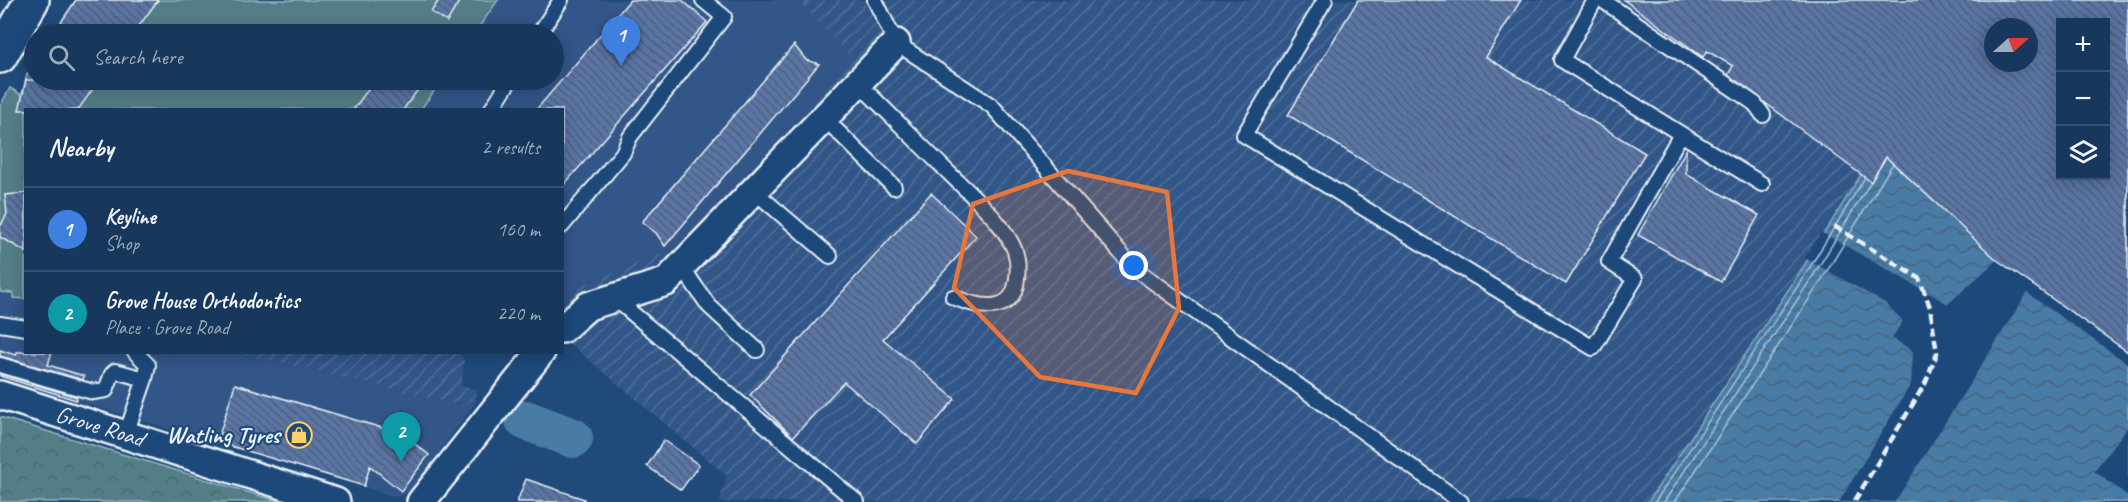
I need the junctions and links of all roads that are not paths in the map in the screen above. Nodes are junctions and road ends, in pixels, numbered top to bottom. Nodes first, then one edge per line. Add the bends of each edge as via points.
1 (32, 0) edge
2 (561, 0) edge
3 (703, 0) edge
4 (875, 0) edge
5 (1325, 0) edge
6 (1595, 0) edge
7 (1602, 0) edge
8 (545, 24) edge
9 (896, 43) junction
10 (0, 56) edge
11 (858, 83) junction
12 (504, 90) edge
13 (492, 108) edge
14 (1763, 115) dead end
15 (824, 118) junction
16 (1681, 134) junction
17 (1762, 184) dead end
18 (894, 187) dead end
19 (754, 191) junction
20 (564, 224) edge
21 (830, 256) dead end
22 (681, 267) junction
23 (613, 297) junction
24 (952, 297) dead end
25 (0, 324) edge
26 (564, 327) edge
27 (24, 328) edge
28 (757, 350) dead end
29 (137, 354) edge
30 (533, 356) edge
31 (0, 365) edge
32 (145, 379) junction
33 (0, 395) edge
34 (126, 434) junction
35 (330, 501) edge
36 (421, 502) edge
37 (857, 502) edge
38 (1461, 502) edge

1 - 10 main road
2 - 8 lane
3 - 20 lane via 724,17 630,136 623,153
4 - 9 lane
5 - 16 lane via 1244,135 1593,348 1635,279 1609,262
6 - 16 lane via 1562,60
7 - 14 lane via 1755,104
9 - 11 street
9 - 38 lane via 992,106 1134,268
11 - 15 street
11 - 24 lane via 978,201 1015,251 1016,289 1000,305 986,307
12 - 13 lane
15 - 18 lane
15 - 19 street
16 - 17 lane
19 - 21 lane
19 - 22 street
22 - 23 street via 666,282
22 - 28 lane via 709,306
23 - 26 street via 588,306
23 - 37 lane
25 - 27 lane
29 - 32 lane via 148,364
30 - 36 street
31 - 32 lane via 93,392 106,390 115,371
32 - 34 lane
33 - 34 street, Grove Road
34 - 35 street, Grove Road

